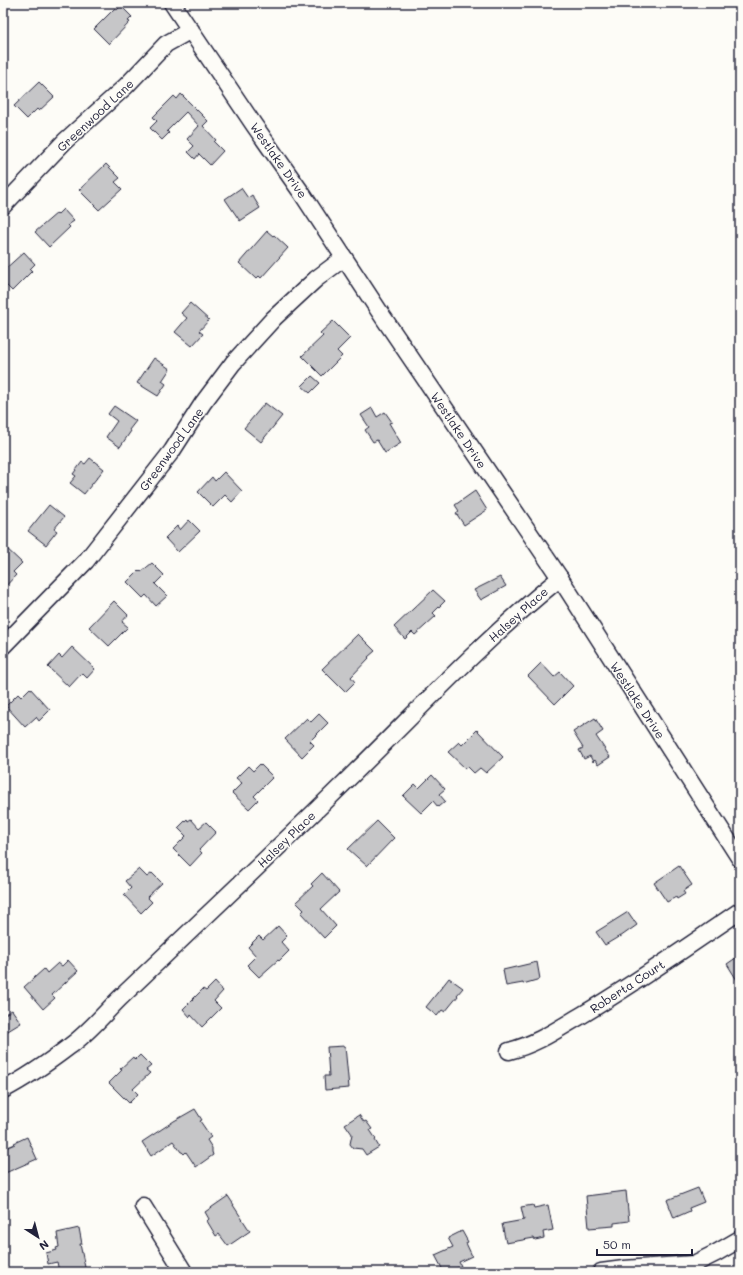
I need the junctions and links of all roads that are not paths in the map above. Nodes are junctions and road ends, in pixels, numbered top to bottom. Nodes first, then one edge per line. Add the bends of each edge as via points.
1 (172, 3) edge
2 (191, 30) junction
3 (3, 206) edge
4 (344, 258) junction
5 (560, 578) junction
6 (3, 646) edge
7 (740, 859) edge
8 (740, 911) edge
9 (509, 1051) dead end
10 (3, 1090) edge
11 (143, 1206) dead end
12 (740, 1239) edge
13 (184, 1272) edge
14 (601, 1272) edge

1 - 2 street, Westlake Drive
2 - 3 street, Greenwood Lane via 166,44 126,86 65,141
2 - 4 street, Westlake Drive
4 - 5 street, Westlake Drive
4 - 6 street, Greenwood Lane via 316,279 274,318 233,363 172,451 86,561
5 - 7 street, Westlake Drive
5 - 10 street, Halsey Place via 473,655 93,1026 70,1046
8 - 9 street, Roberta Court via 602,1003 537,1042
11 - 13 street
12 - 14 street via 694,1264

